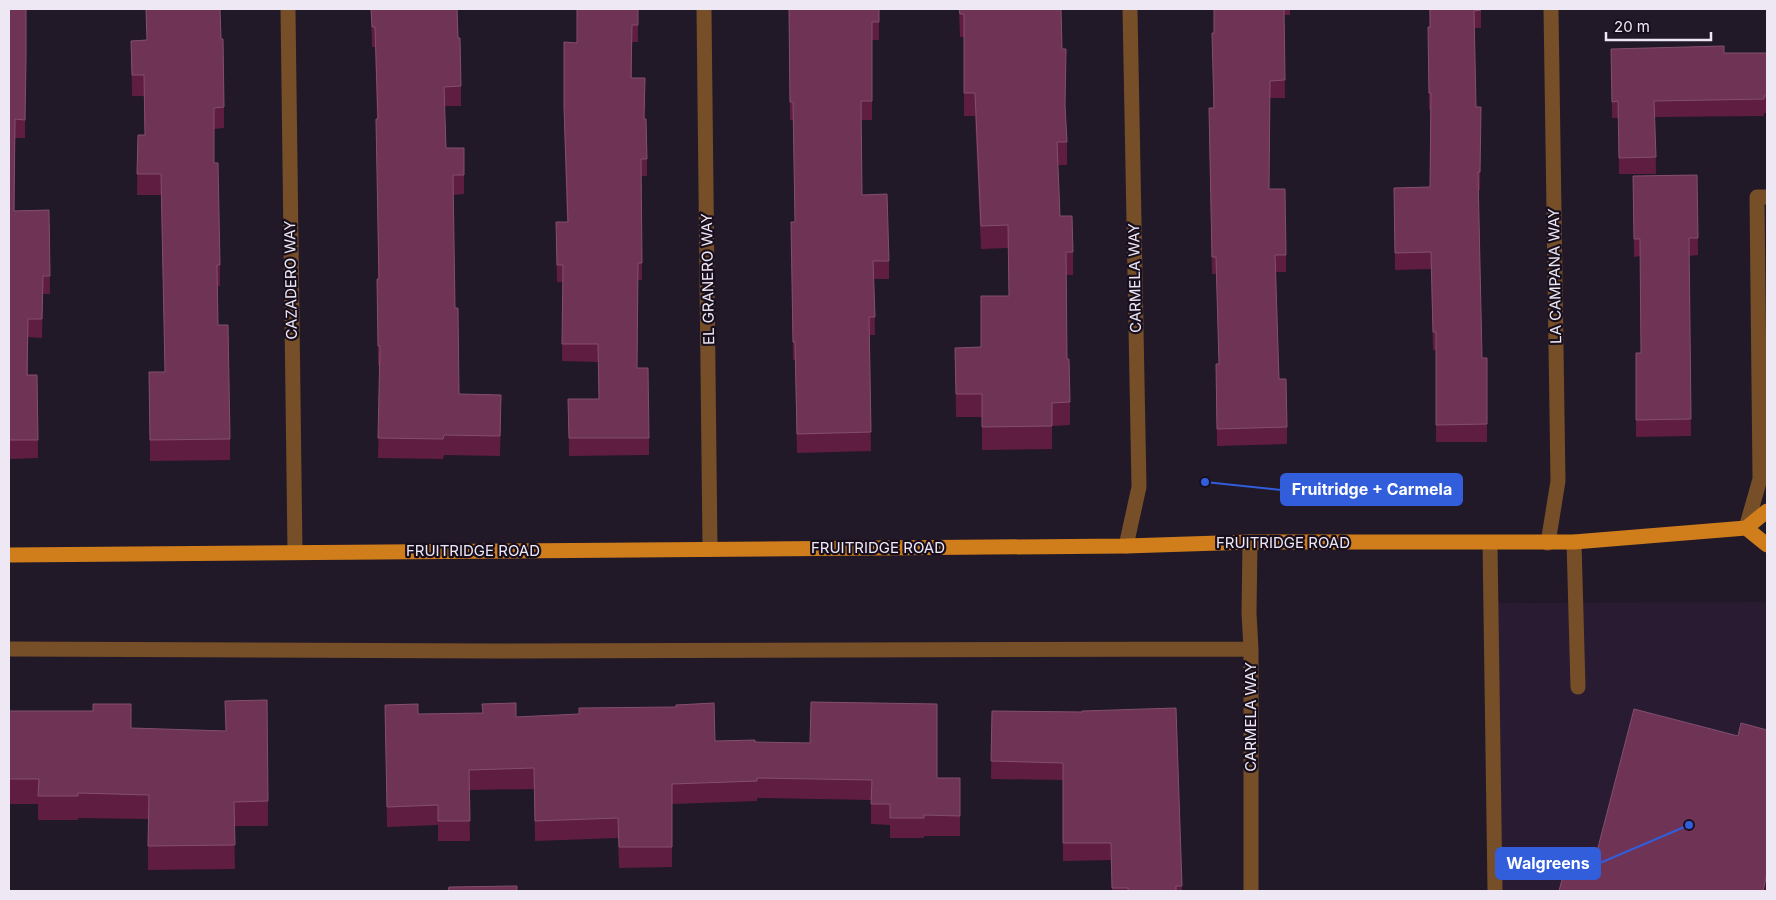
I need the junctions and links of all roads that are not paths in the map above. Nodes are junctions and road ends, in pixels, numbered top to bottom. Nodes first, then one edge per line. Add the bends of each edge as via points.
1 (288, 9) edge
2 (704, 9) edge
3 (1130, 9) edge
4 (1552, 9) edge
5 (1767, 197) edge
6 (1767, 511) edge
7 (1746, 528) junction
8 (1250, 542) junction
9 (1574, 542) junction
10 (1490, 543) junction
11 (1548, 543) junction
12 (1767, 545) edge
13 (1126, 546) junction
14 (710, 549) junction
15 (295, 552) junction
16 (9, 555) edge
17 (9, 649) edge
18 (1251, 649) junction
19 (1578, 687) dead end
20 (1251, 891) edge
21 (1495, 891) edge

1 - 15 street, CAZADERO WAY
2 - 14 street, EL GRANERO WAY
3 - 13 street, CARMELA WAY via 1139,487
4 - 11 street, LA CAMPANA WAY via 1558,481
5 - 7 street via 1757,197 1760,479
6 - 7 main road
7 - 9 main road, FRUITRIDGE ROAD
7 - 12 main road
8 - 10 main road, FRUITRIDGE ROAD
8 - 13 main road, FRUITRIDGE ROAD
8 - 18 street, CARMELA WAY
9 - 11 main road, FRUITRIDGE ROAD
9 - 19 street
10 - 11 main road, FRUITRIDGE ROAD
10 - 21 street
13 - 14 main road, FRUITRIDGE ROAD
14 - 15 main road, FRUITRIDGE ROAD
15 - 16 main road, FRUITRIDGE ROAD
17 - 18 street
18 - 20 street, CARMELA WAY

